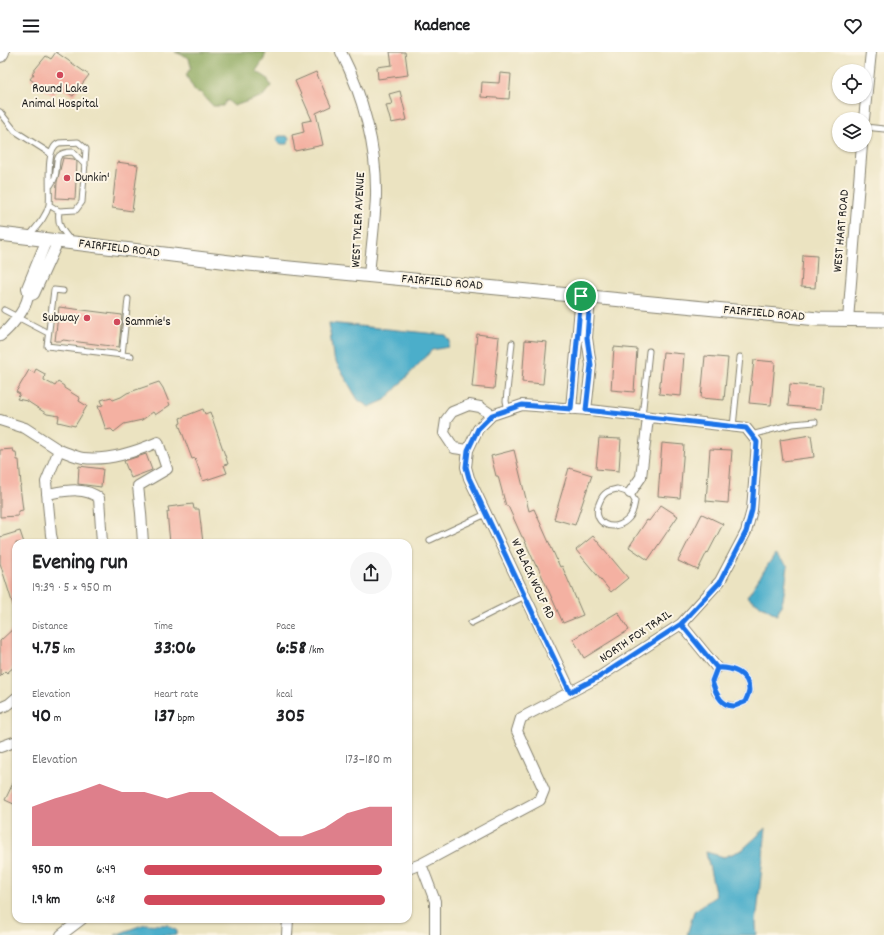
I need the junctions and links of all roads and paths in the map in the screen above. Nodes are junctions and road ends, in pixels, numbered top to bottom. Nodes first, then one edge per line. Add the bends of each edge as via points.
1 (2, 52) edge
2 (341, 52) edge
3 (871, 52) edge
4 (0, 55) edge
5 (0, 112) edge
6 (865, 112) edge
7 (872, 128) edge
8 (884, 129) edge
9 (861, 152) edge
10 (51, 154) junction
11 (84, 165) junction
12 (49, 188) junction
13 (49, 205) junction
14 (59, 211) junction
15 (0, 234) edge
16 (28, 237) junction
17 (52, 240) junction
18 (72, 243) junction
19 (369, 276) junction
20 (63, 291) dead end
21 (585, 296) junction
22 (128, 299) dead end
23 (2, 310) edge
24 (18, 317) junction
25 (848, 320) junction
26 (884, 320) edge
27 (48, 333) junction
28 (0, 336) edge
29 (512, 343) dead end
30 (649, 351) dead end
31 (122, 355) junction
32 (131, 356) dead end
33 (740, 357) dead end
34 (568, 409) junction
35 (508, 410) junction
36 (586, 410) junction
37 (492, 415) junction
38 (645, 417) junction
39 (0, 420) edge
40 (815, 422) dead end
41 (733, 427) junction
42 (751, 435) junction
43 (59, 450) junction
44 (468, 450) junction
45 (630, 493) junction
46 (47, 494) junction
47 (486, 514) junction
48 (52, 539) edge
49 (102, 539) edge
50 (143, 539) edge
51 (430, 540) dead end
52 (525, 596) junction
53 (471, 623) dead end
54 (681, 624) junction
55 (717, 668) junction
56 (570, 692) junction
57 (12, 701) edge
58 (0, 708) edge
59 (12, 743) edge
60 (0, 747) edge
61 (421, 864) junction
62 (412, 866) edge
63 (77, 923) edge
64 (288, 923) edge
65 (61, 935) edge
66 (287, 935) edge
67 (435, 935) edge

1 - 4 main road
2 - 19 street, WEST TYLER AVENUE via 363,109 375,165 376,196
3 - 6 street
5 - 10 lane via 15,131
7 - 8 lane
9 - 25 street, WEST HART ROAD
10 - 11 lane via 59,143 78,142 86,149
10 - 12 lane
11 - 12 lane via 73,152 59,155 55,178
11 - 14 lane via 82,202 76,210
12 - 13 lane
13 - 14 lane
13 - 16 lane via 43,219
14 - 18 lane via 58,220 62,230
15 - 16 street, FAIRFIELD ROAD
16 - 17 street, FAIRFIELD ROAD
17 - 18 street, FAIRFIELD ROAD
17 - 24 street via 34,294 29,296
18 - 19 street, FAIRFIELD ROAD
19 - 21 street, FAIRFIELD ROAD
20 - 27 lane via 54,290
21 - 25 street, FAIRFIELD ROAD
21 - 34 street
21 - 36 street via 591,365
22 - 31 lane
23 - 24 lane
24 - 27 lane
24 - 28 street
25 - 26 street, FAIRFIELD ROAD
27 - 31 lane via 46,346
29 - 35 lane via 506,401
30 - 38 lane
31 - 32 lane
33 - 41 lane
34 - 35 street via 522,405
34 - 36 street
35 - 37 street
36 - 38 street
37 - 44 street via 478,429
37 - 44 street via 480,407 469,405 452,412 446,420 444,433 454,448
38 - 41 street
38 - 45 street via 641,477
39 - 43 street via 24,428
40 - 42 lane via 793,424
41 - 42 street via 746,428
42 - 54 street, NORTH FOX TRAIL via 757,442 752,510 746,532 720,582
43 - 46 street via 46,482
43 - 50 street via 82,458 112,457 137,451 158,442 167,469 138,486
44 - 47 street, W BLACK WOLF RD via 466,467 469,478
45 - 45 lane via 617,489 603,495 597,513 603,524 616,526 630,518 635,501
46 - 48 street
46 - 49 street via 71,490 93,493 99,498
47 - 51 lane
47 - 52 street, W BLACK WOLF RD
52 - 53 lane
52 - 56 street, W BLACK WOLF RD
54 - 55 street
54 - 56 street, NORTH FOX TRAIL via 599,677
55 - 55 lane via 712,681 715,693 725,704 735,706 745,702 749,692 747,682 738,671
56 - 61 street, NORTH FOX TRAIL via 521,718 517,731 544,790 540,800
57 - 58 street
59 - 60 street
61 - 62 street, NORTH FOX TRAIL
61 - 67 street via 435,901
63 - 65 street
64 - 66 street

